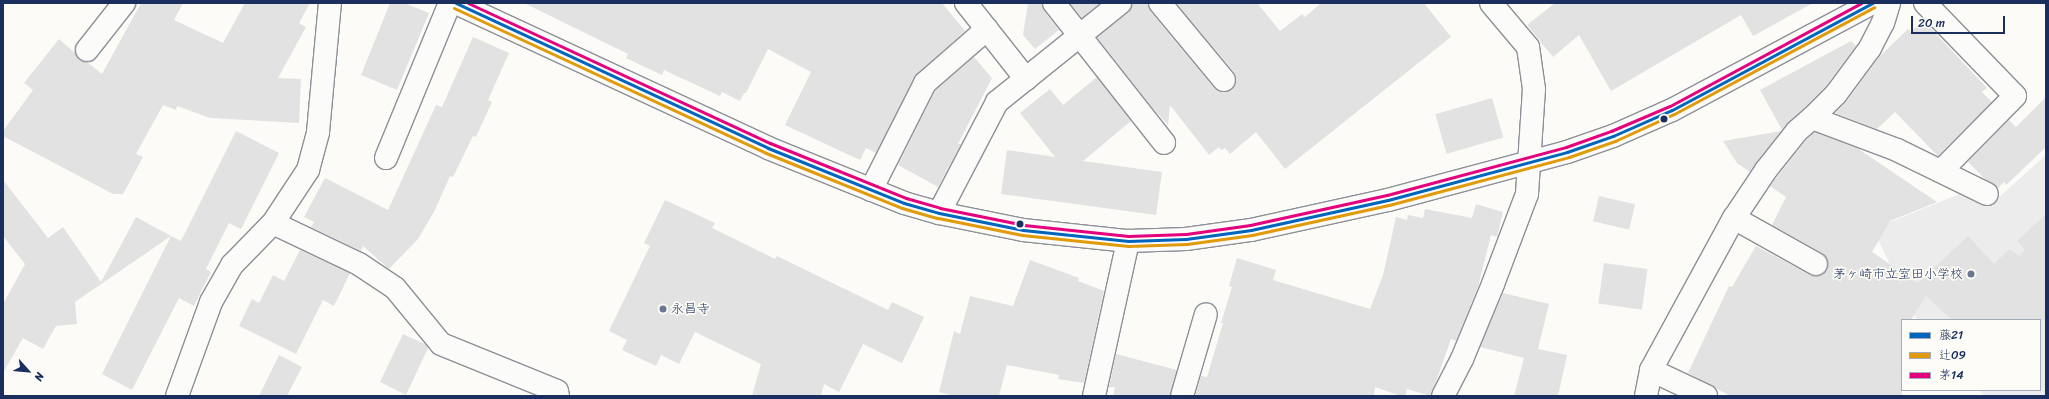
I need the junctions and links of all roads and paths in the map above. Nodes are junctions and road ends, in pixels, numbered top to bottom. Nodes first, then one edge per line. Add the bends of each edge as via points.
1 (124, 3) edge
2 (330, 3) edge
3 (450, 3) edge
4 (456, 3) edge
5 (966, 3) edge
6 (1054, 3) edge
7 (1120, 3) edge
8 (1160, 3) edge
9 (1491, 3) edge
10 (1872, 3) edge
11 (1889, 3) edge
12 (1925, 3) edge
13 (987, 29) junction
14 (1080, 35) junction
15 (87, 50) dead end
16 (1026, 79) junction
17 (1224, 80) dead end
18 (1812, 118) junction
19 (1164, 142) dead end
20 (386, 158) dead end
21 (1528, 162) junction
22 (1941, 171) junction
23 (872, 190) junction
24 (1987, 194) dead end
25 (939, 214) junction
26 (1734, 218) junction
27 (273, 223) junction
28 (1128, 241) junction
29 (1816, 264) dead end
30 (1206, 314) dead end
31 (1651, 370) junction
32 (177, 396) edge
33 (558, 396) edge
34 (1094, 396) edge
35 (1182, 396) edge
36 (1443, 396) edge
37 (1646, 396) edge
38 (1706, 396) edge

1 - 15 street
2 - 27 street via 318,132 308,170
3 - 20 street
4 - 23 street via 761,144
5 - 13 street
6 - 14 street
7 - 14 street
8 - 17 street
9 - 21 street via 1528,47 1534,90
10 - 21 street via 1672,110 1606,138
11 - 18 street via 1883,23 1870,48 1836,94
12 - 22 street via 2015,96
13 - 16 street
13 - 23 street via 925,83
14 - 16 street
14 - 19 street
16 - 25 street via 997,102
18 - 22 street via 1897,150
18 - 26 street via 1797,130
21 - 28 street via 1388,200 1251,230 1186,239
21 - 36 street via 1527,194 1462,359
22 - 24 street
23 - 25 street
25 - 28 street via 1023,230
26 - 29 street
26 - 31 street
27 - 32 street via 232,264 211,302
27 - 33 street via 359,264 395,288 441,344 557,391
28 - 34 street
30 - 35 street
31 - 37 street
31 - 38 street

